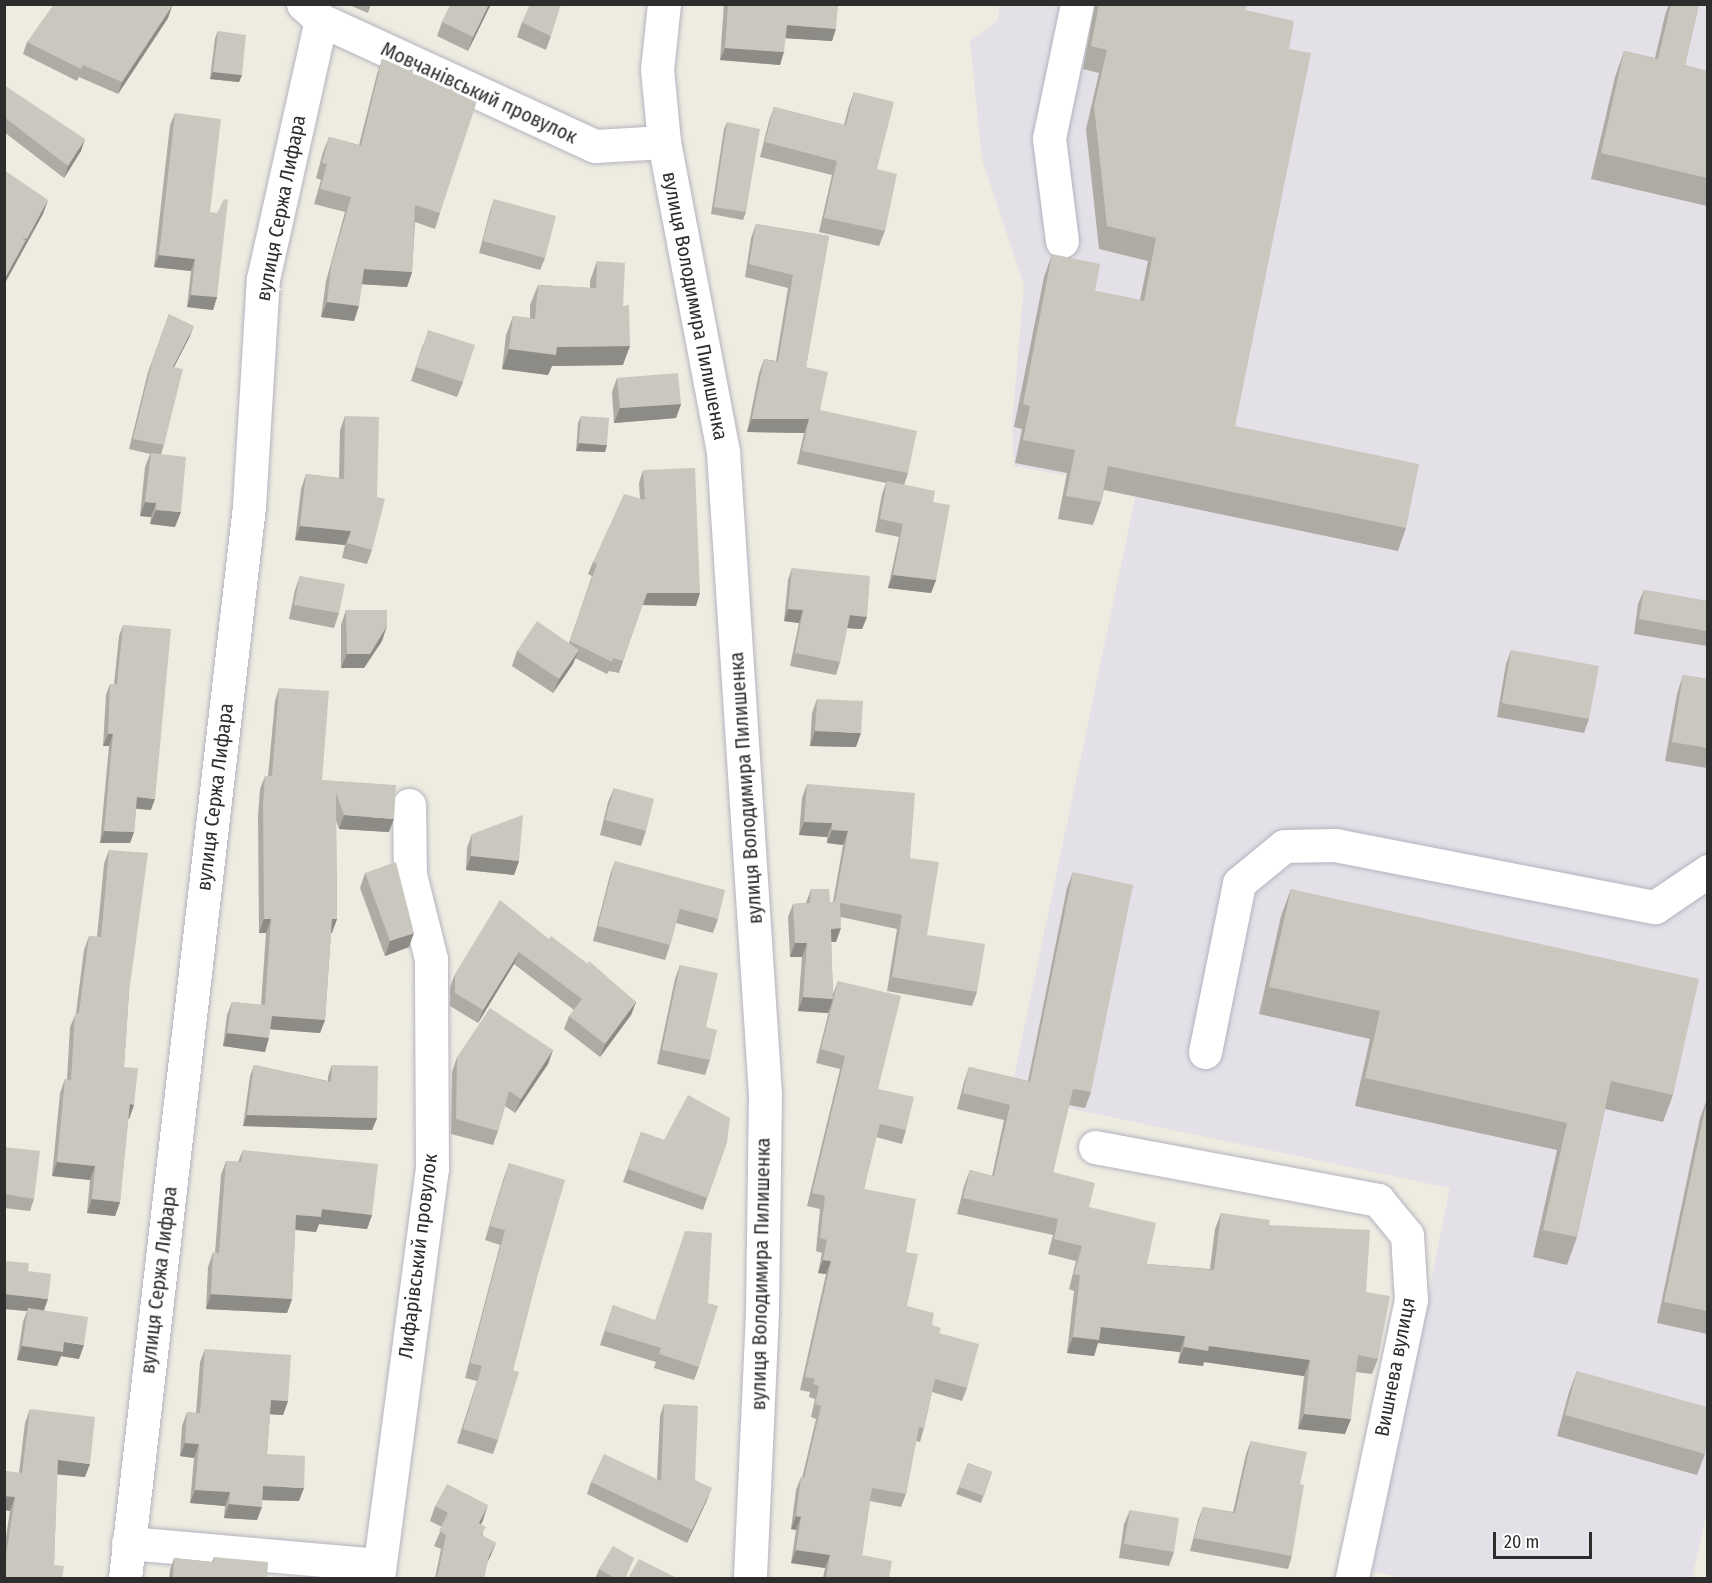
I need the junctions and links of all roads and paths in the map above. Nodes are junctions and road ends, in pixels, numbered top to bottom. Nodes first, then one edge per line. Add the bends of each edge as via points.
1 (664, 4) edge
2 (1077, 4) edge
3 (312, 12) edge
4 (664, 142) junction
5 (1062, 242) dead end
6 (408, 805) dead end
7 (1707, 871) edge
8 (1205, 1052) dead end
9 (1095, 1147) dead end
10 (128, 1543) junction
11 (379, 1572) edge
12 (125, 1578) edge
13 (750, 1578) edge
14 (1352, 1578) edge

1 - 4 street, вулиця Володимира Пилишенка via 657,69
2 - 5 street via 1049,138
3 - 4 street, Мовчанівський провулок via 595,146
3 - 10 street, вулиця Сержа Лифара via 263,279 249,506
4 - 13 street, вулиця Володимира Пилишенка via 723,452 765,1094 762,1312
6 - 11 street, Лифарівський провулок via 410,874 431,960 432,1169
7 - 8 street via 1655,907 1335,845 1284,846 1239,883
9 - 14 street, Вишнева вулиця via 1378,1200 1407,1235 1411,1300
10 - 11 street, Лифарівський провулок
10 - 12 street, вулиця Сержа Лифара

